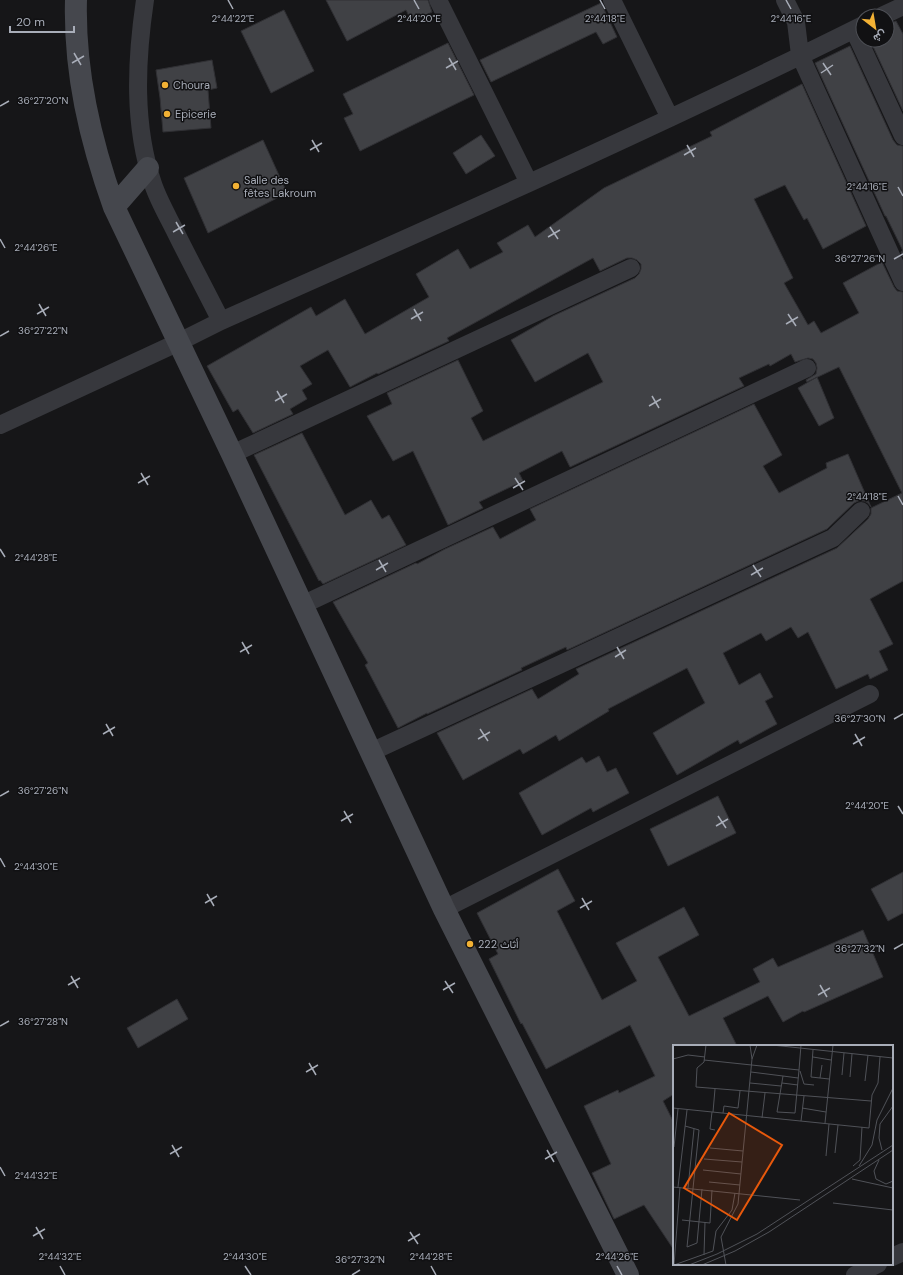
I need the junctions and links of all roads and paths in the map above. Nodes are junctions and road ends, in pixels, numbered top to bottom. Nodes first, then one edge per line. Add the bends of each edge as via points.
1 (76, 0) edge
2 (145, 0) edge
3 (438, 0) edge
4 (612, 0) edge
5 (785, 0) edge
6 (855, 29) edge
7 (866, 48) edge
8 (800, 55) junction
9 (670, 118) junction
10 (903, 136) edge
11 (148, 168) junction
12 (529, 183) junction
13 (114, 207) junction
14 (631, 268) dead end
15 (903, 282) edge
16 (221, 321) junction
17 (179, 342) junction
18 (807, 368) dead end
19 (0, 425) edge
20 (232, 454) junction
21 (861, 511) dead end
22 (302, 605) junction
23 (870, 694) dead end
24 (371, 752) junction
25 (444, 908) junction
26 (903, 1252) edge
27 (893, 1257) edge
28 (876, 1265) edge
29 (628, 1275) edge
30 (855, 1275) edge

1 - 13 main road via 78,54 83,94 90,132
2 - 11 street via 138,80 141,125
3 - 12 street
4 - 9 street
5 - 8 street via 796,22
6 - 8 street
7 - 10 street
8 - 9 street
8 - 15 street
9 - 12 street
11 - 13 main road
11 - 16 street via 160,200
12 - 16 street
13 - 17 main road
14 - 20 street
16 - 17 street
17 - 19 street
17 - 20 main road
18 - 22 street
20 - 22 main road
21 - 24 street via 833,538
22 - 24 main road
23 - 25 street
24 - 25 main road
25 - 29 main road
26 - 27 street
28 - 30 street

